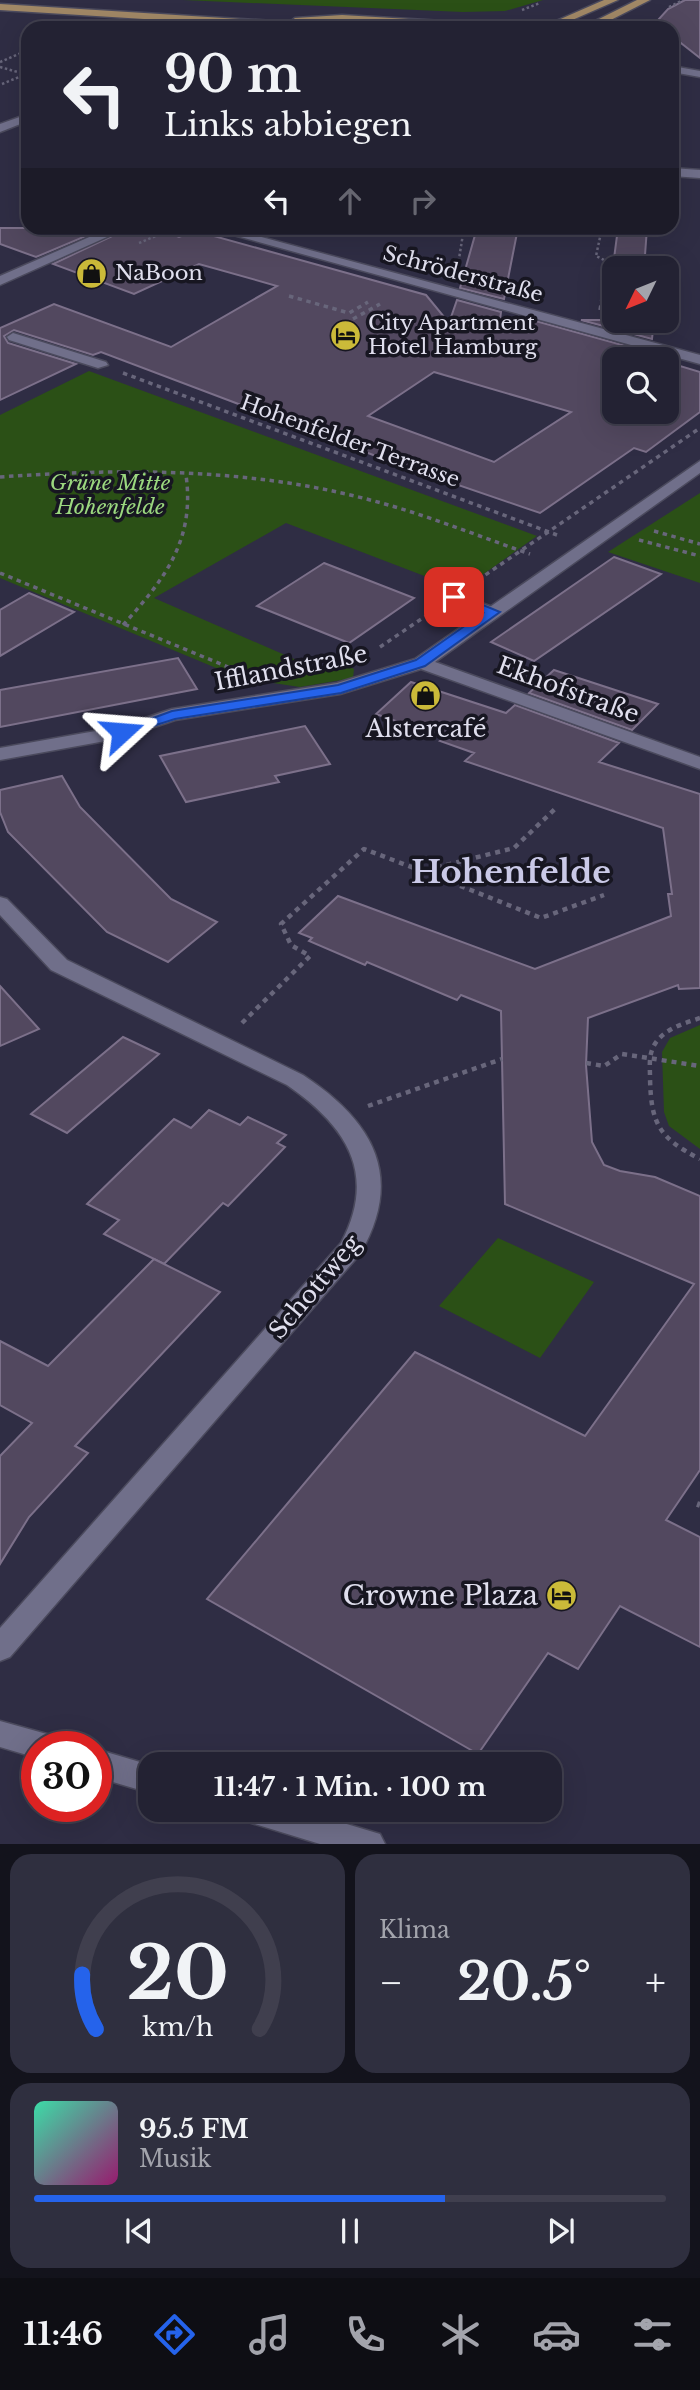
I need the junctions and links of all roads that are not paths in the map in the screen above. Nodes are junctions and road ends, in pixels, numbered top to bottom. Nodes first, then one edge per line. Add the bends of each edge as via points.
1 (613, 0) edge
2 (645, 0) edge
3 (0, 7) edge
4 (251, 21) edge
5 (287, 21) edge
6 (393, 21) edge
7 (562, 21) edge
8 (601, 21) edge
9 (679, 59) edge
10 (700, 63) edge
11 (679, 70) edge
12 (700, 74) edge
13 (0, 114) edge
14 (21, 116) edge
15 (21, 119) edge
16 (0, 128) edge
17 (679, 172) edge
18 (700, 174) edge
19 (104, 235) edge
20 (241, 235) edge
21 (0, 281) edge
22 (13, 337) dead end
23 (700, 360) edge
24 (102, 365) road end
25 (700, 466) edge
26 (454, 597) road end
27 (493, 612) junction
28 (421, 663) junction
29 (0, 754) edge
30 (700, 762) edge
31 (0, 903) edge
32 (0, 1648) edge
33 (0, 1734) edge
34 (21, 1740) edge
35 (112, 1768) edge
36 (138, 1775) edge
37 (294, 1822) edge
38 (369, 1844) edge

1 - 7 main road
2 - 8 main road
3 - 4 main road
5 - 6 main road
9 - 10 street
11 - 12 street
13 - 14 street
15 - 16 street
17 - 18 street
19 - 21 street
20 - 23 street, Schröderstraße
22 - 24 lane
25 - 27 street, Ifflandstraße
26 - 27 lane
27 - 28 street, Ifflandstraße
28 - 29 street, Ifflandstraße via 341,688 172,715 122,732
28 - 30 street, Ekhofstraße
31 - 32 street, Schottweg via 59,965 314,1091 341,1115 362,1149 372,1200 361,1234
33 - 34 street
35 - 36 street
37 - 38 street

